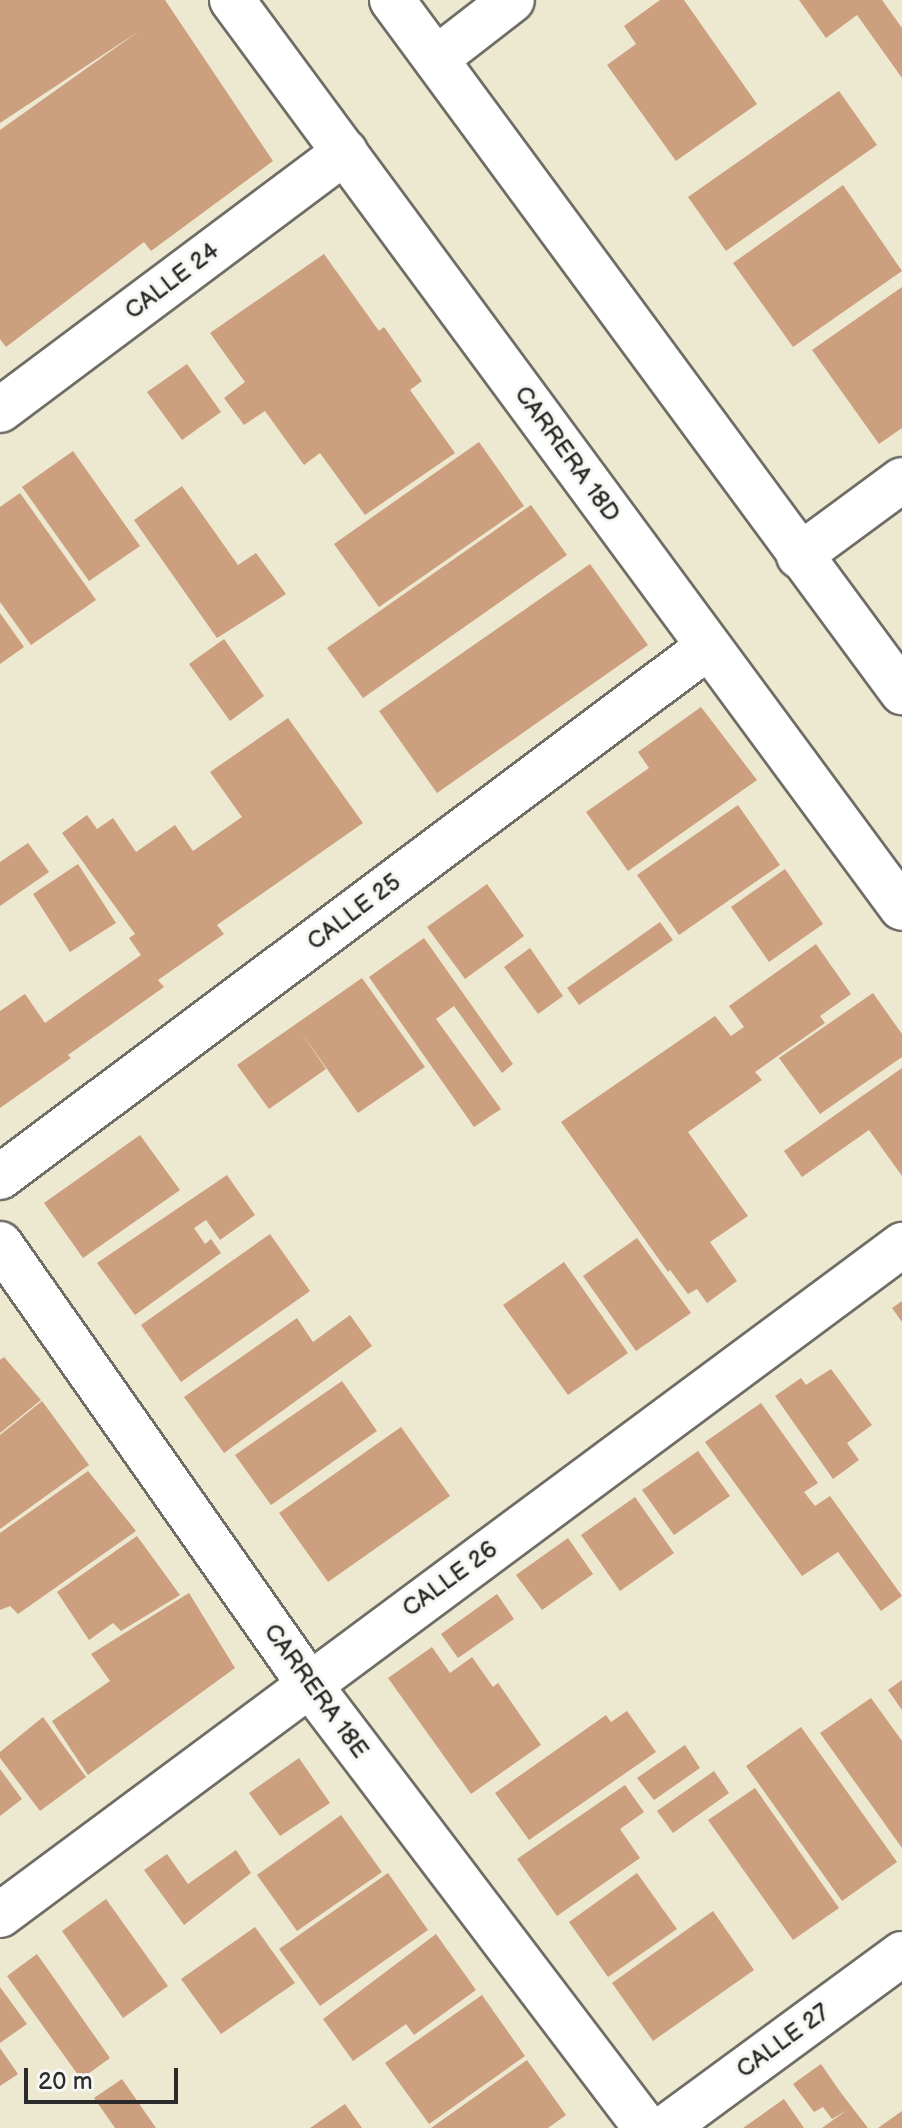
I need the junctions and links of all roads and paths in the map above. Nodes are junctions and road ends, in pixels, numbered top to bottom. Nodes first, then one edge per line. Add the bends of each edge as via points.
1 (232, 0) edge
2 (392, 0) edge
3 (512, 0) edge
4 (436, 59) junction
5 (345, 152) junction
6 (0, 410) edge
7 (902, 480) edge
8 (799, 556) junction
9 (708, 647) junction
10 (902, 692) edge
11 (902, 908) edge
12 (0, 1177) edge
13 (0, 1244) edge
14 (902, 1245) edge
15 (309, 1684) junction
16 (0, 1915) edge
17 (902, 1954) edge
18 (646, 2128) edge
19 (665, 2128) edge

1 - 5 street, CARRERA 18D
2 - 4 street
3 - 4 street
4 - 8 street
5 - 6 street, CALLE 24
5 - 9 street, CARRERA 18D
7 - 8 street
8 - 10 street
9 - 11 street, CARRERA 18D
9 - 12 street, CALLE 25
13 - 15 street, CARRERA 18E
14 - 15 street, CALLE 26
15 - 16 street, CALLE 26
15 - 18 street, CARRERA 18E
17 - 19 street, CALLE 27

